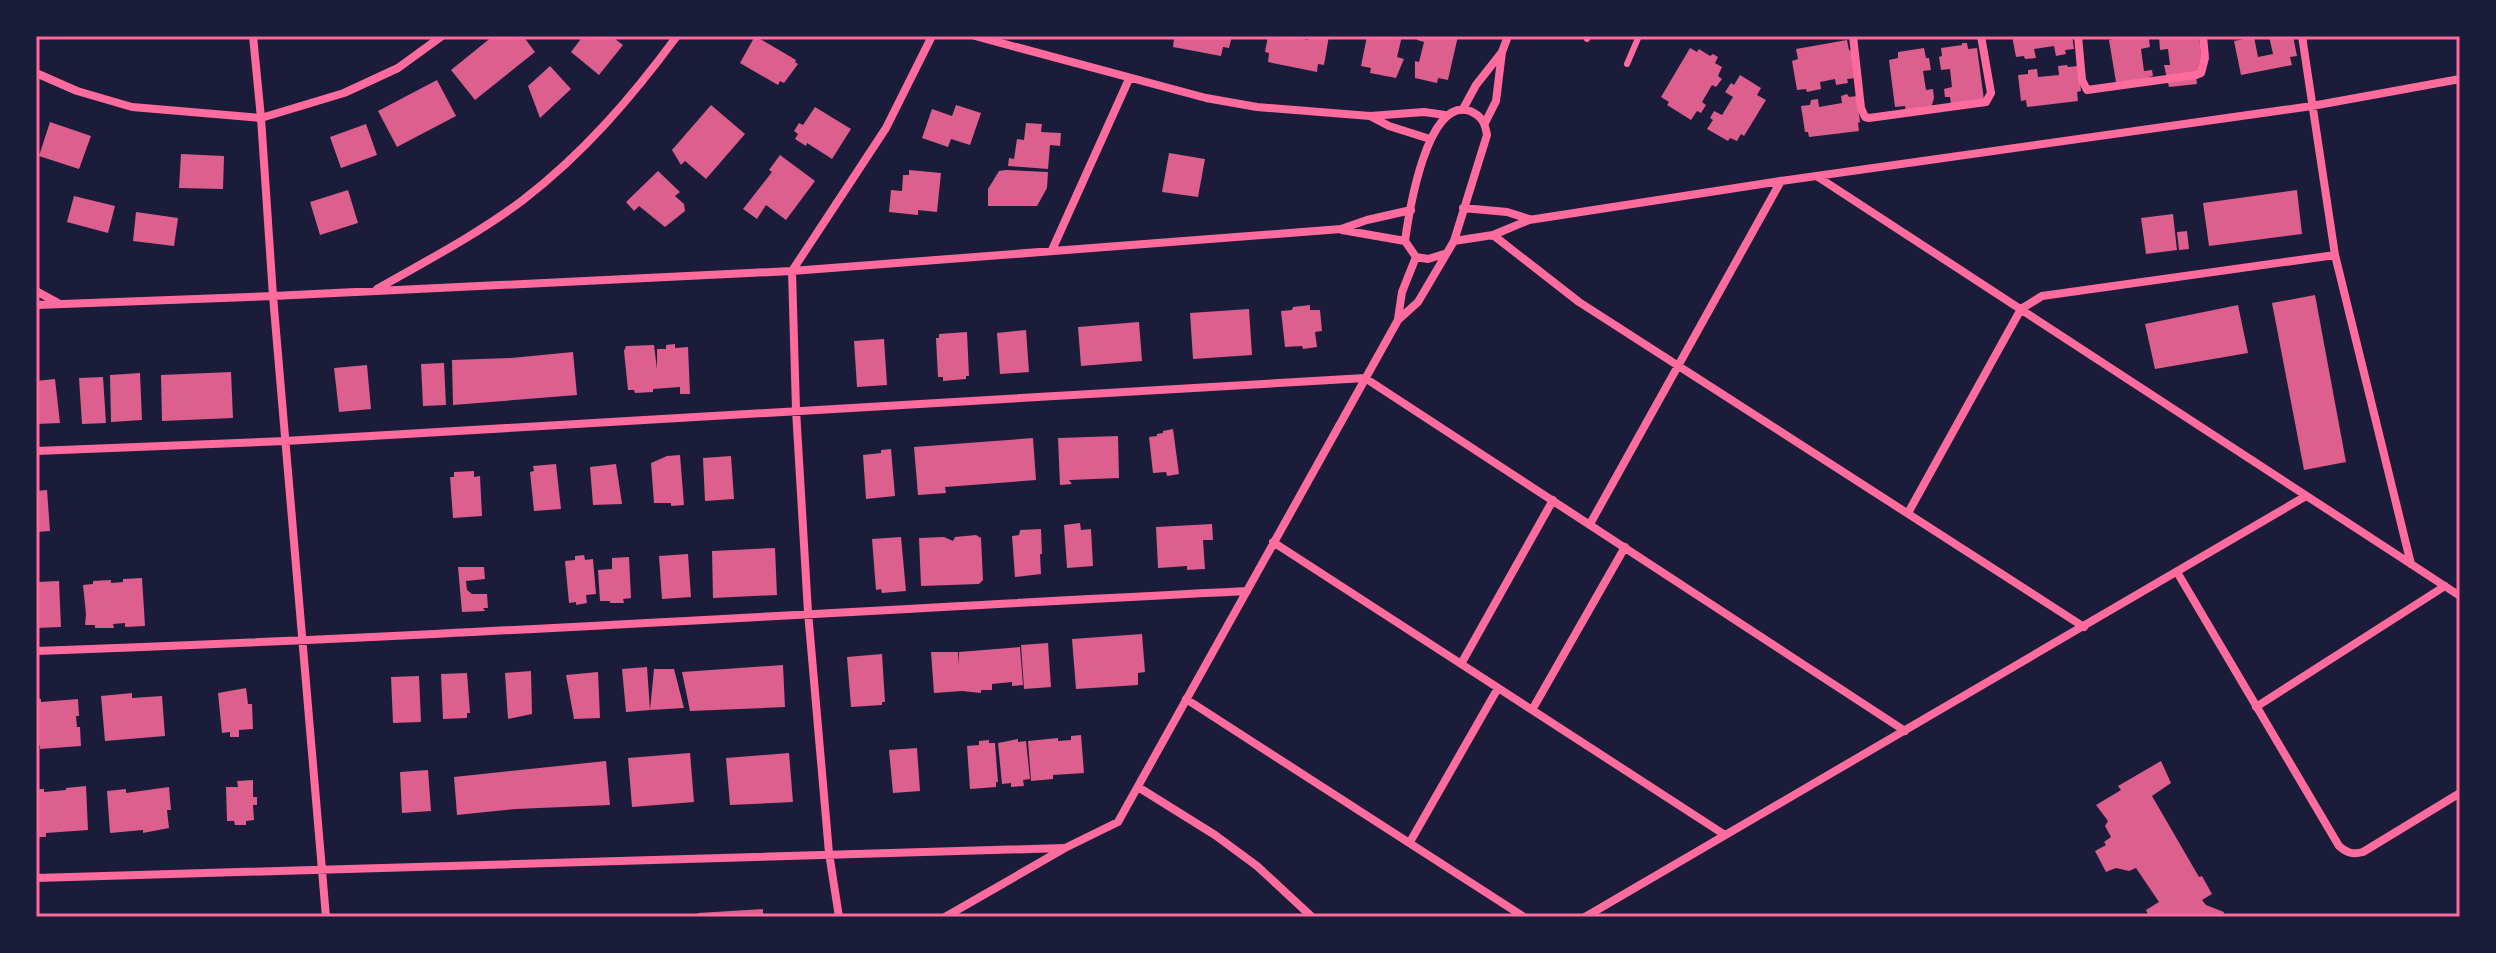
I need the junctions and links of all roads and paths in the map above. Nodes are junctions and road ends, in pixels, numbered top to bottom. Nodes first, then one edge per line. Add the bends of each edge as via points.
1 (253, 36) edge
2 (442, 36) edge
3 (677, 36) edge
4 (932, 36) edge
5 (975, 36) edge
6 (1508, 36) edge
7 (1639, 36) edge
8 (1853, 36) edge
9 (1981, 36) edge
10 (2078, 36) edge
11 (2203, 36) edge
12 (2302, 36) edge
13 (1502, 52) junction
14 (1627, 64) dead end
15 (36, 73) edge
16 (1129, 79) junction
17 (2460, 79) edge
18 (2312, 106) junction
19 (1463, 109) junction
20 (1445, 115) junction
21 (1370, 116) junction
22 (261, 118) junction
23 (1485, 123) junction
24 (1430, 139) junction
25 (1818, 176) junction
26 (1781, 181) junction
27 (1463, 208) junction
28 (1411, 210) junction
29 (1529, 220) junction
30 (1341, 229) junction
31 (1493, 235) junction
32 (1405, 241) junction
33 (1454, 241) junction
34 (1052, 250) junction
35 (1444, 254) junction
36 (2335, 255) junction
37 (1416, 257) junction
38 (792, 271) junction
39 (36, 291) edge
40 (373, 291) junction
41 (273, 296) junction
42 (36, 305) edge
43 (62, 305) junction
44 (2021, 309) junction
45 (1398, 320) junction
46 (1678, 365) junction
47 (1365, 378) junction
48 (796, 410) junction
49 (285, 441) junction
50 (36, 451) edge
51 (2306, 496) junction
52 (1553, 500) junction
53 (1908, 513) junction
54 (1590, 524) junction
55 (1273, 542) junction
56 (1625, 547) junction
57 (2412, 565) junction
58 (2177, 572) junction
59 (2445, 586) junction
60 (1247, 591) junction
61 (2460, 596) edge
62 (808, 612) junction
63 (2084, 627) junction
64 (302, 641) junction
65 (36, 651) edge
66 (1461, 664) junction
67 (1498, 688) junction
68 (1186, 699) junction
69 (2256, 707) junction
70 (1532, 710) junction
71 (1905, 731) junction
72 (1138, 787) junction
73 (2460, 793) edge
74 (1725, 835) junction
75 (1410, 842) junction
76 (1065, 848) junction
77 (829, 853) junction
78 (322, 869) junction
79 (36, 878) edge
80 (326, 917) edge
81 (839, 917) edge
82 (945, 917) edge
83 (1312, 917) edge
84 (1524, 917) edge
85 (1585, 917) edge

1 - 22 street
2 - 22 street via 398,68 344,93
3 - 40 street via 636,92 532,193
4 - 38 street via 886,128
5 - 16 street
6 - 13 street
7 - 14 lane
8 - 9 street via 1861,108 1869,118 1986,102 1991,93
10 - 11 street via 2087,90 2201,73
12 - 18 street
13 - 19 street
13 - 23 street via 1499,88
15 - 22 street via 132,107
16 - 21 street via 1257,107
16 - 34 street
17 - 18 street
18 - 25 street
18 - 36 street
19 - 20 street
19 - 23 street
20 - 21 street
20 - 24 street
21 - 24 street
22 - 41 street
23 - 27 street via 1484,147
24 - 28 street
25 - 26 street
25 - 44 street
26 - 29 street
26 - 46 street
27 - 29 street
27 - 33 street
28 - 30 street
28 - 32 street
29 - 31 street
30 - 32 street
30 - 34 street
31 - 33 street
31 - 46 street via 1579,302
32 - 37 street
33 - 35 street
34 - 38 street
35 - 37 street
35 - 45 street via 1418,302
36 - 44 street via 2042,296
36 - 57 street
37 - 45 street
38 - 40 street
38 - 48 street
39 - 43 street
40 - 41 street
41 - 43 street
41 - 49 street
42 - 43 street
44 - 51 street
44 - 53 street
45 - 47 street
46 - 53 street
46 - 54 street
47 - 48 street
47 - 52 street
47 - 55 street
48 - 49 street
48 - 62 street
49 - 50 street
49 - 64 street
51 - 57 street
51 - 58 street
52 - 54 street
52 - 66 street
53 - 63 street
54 - 56 street
55 - 60 street
55 - 66 street
56 - 70 street
56 - 71 street
57 - 59 street
58 - 63 street
58 - 69 street
59 - 61 street
59 - 69 street
60 - 62 street
60 - 68 street
62 - 64 street
62 - 77 street
63 - 71 street
64 - 65 street
64 - 78 street
66 - 67 street
67 - 70 street
67 - 75 street
68 - 72 street
68 - 75 street
69 - 73 street via 2346,852 2363,852
70 - 74 street
71 - 74 street
72 - 76 street via 1118,822
72 - 83 street via 1257,866
74 - 85 street
75 - 84 street
76 - 77 street
76 - 82 street
77 - 78 street
77 - 81 street
78 - 79 street
78 - 80 street

